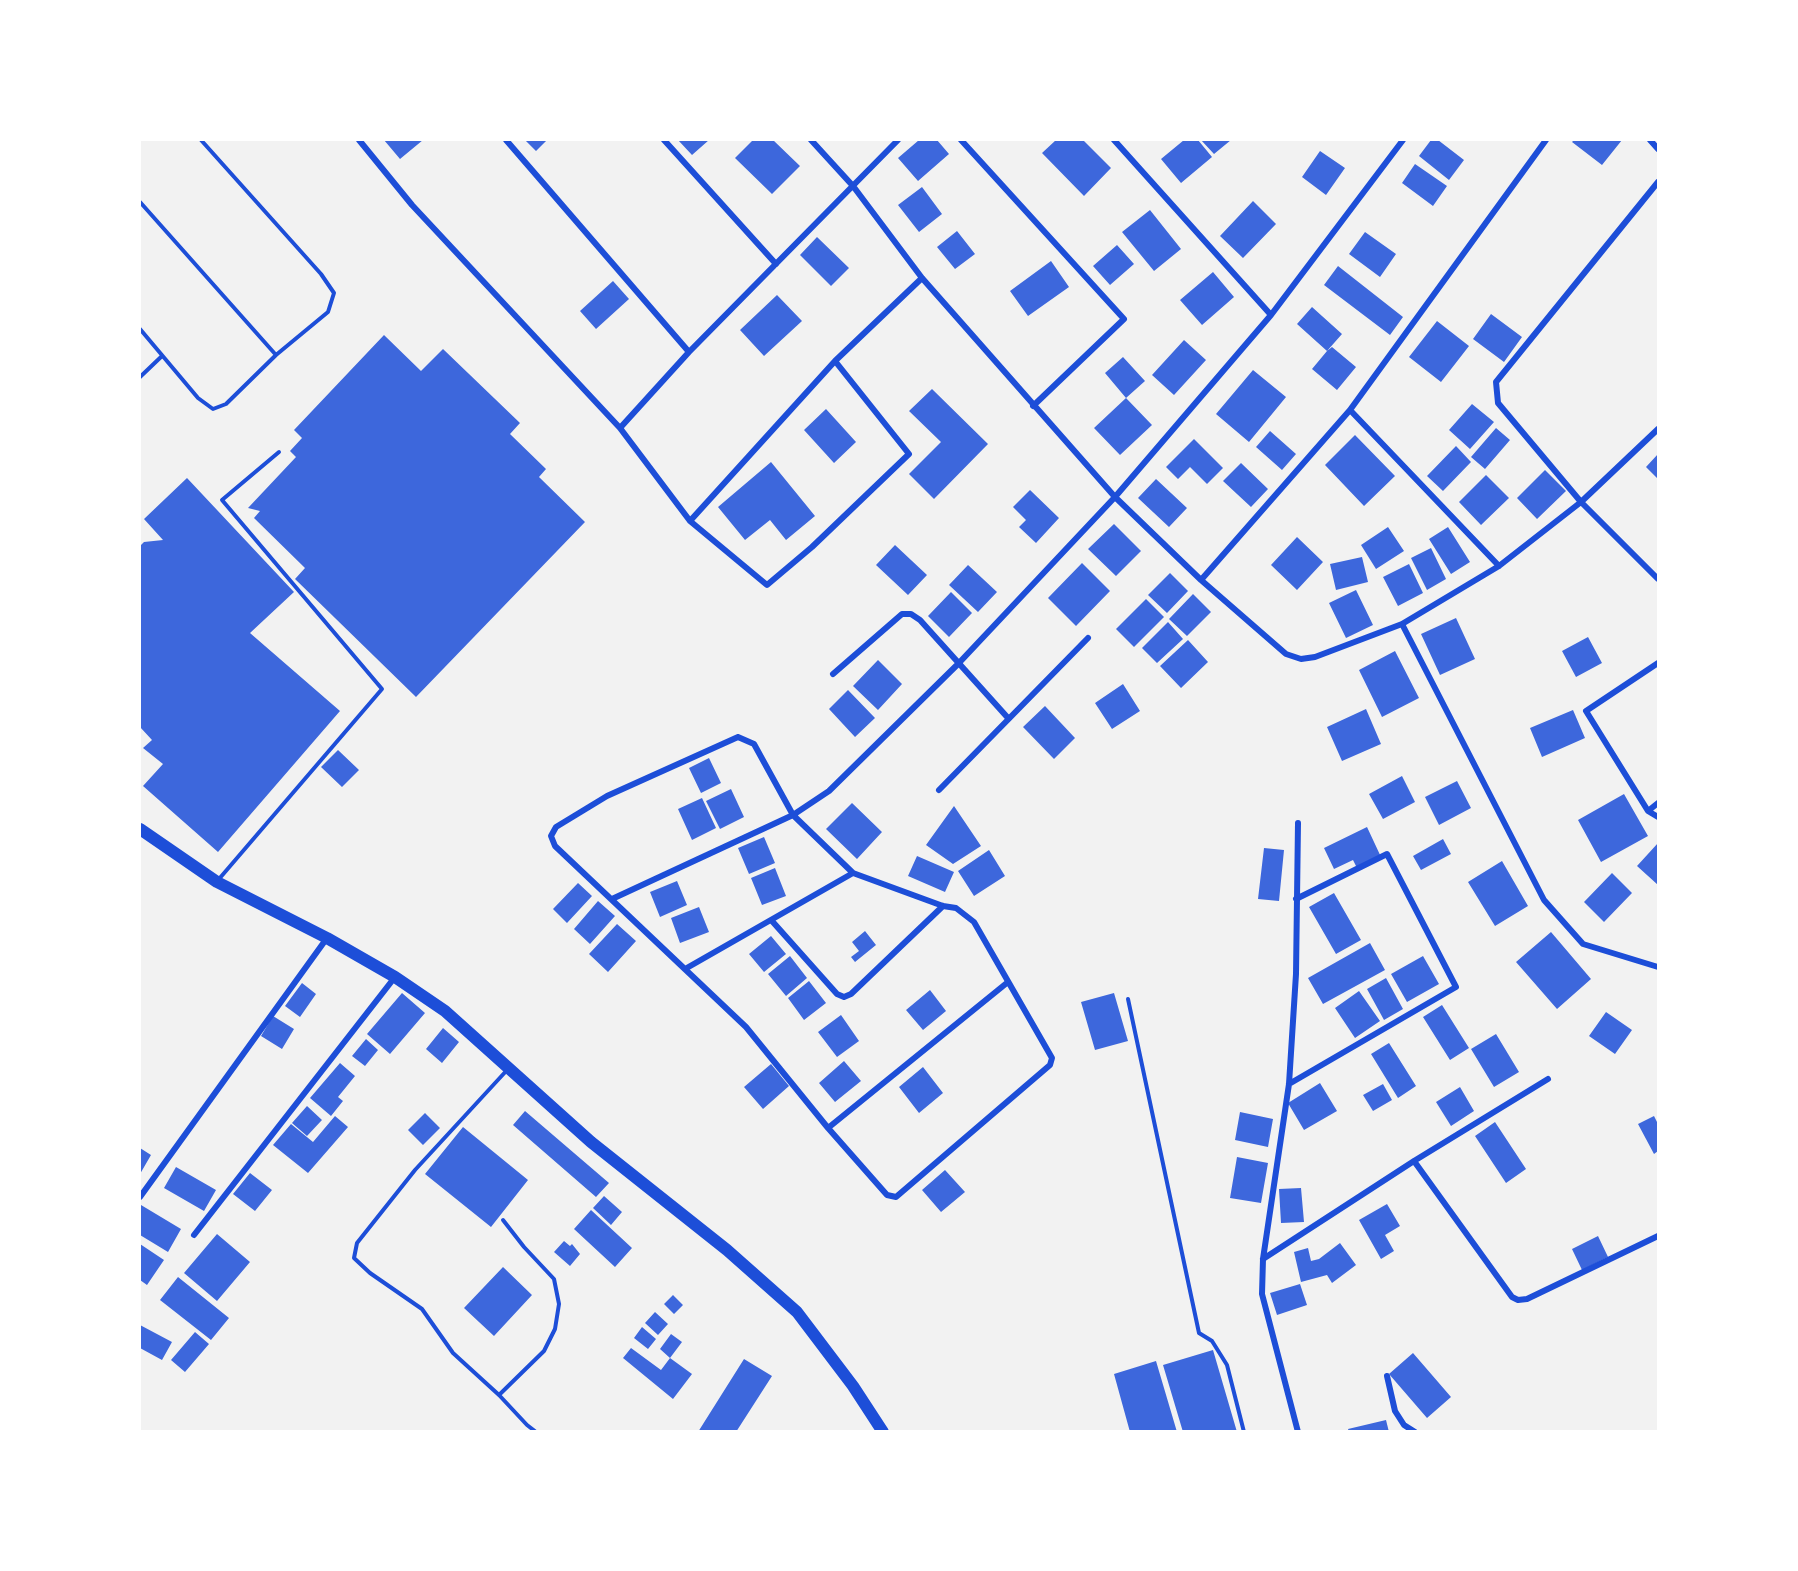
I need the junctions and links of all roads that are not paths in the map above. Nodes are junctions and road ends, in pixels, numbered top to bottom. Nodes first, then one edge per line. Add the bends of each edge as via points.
1 (201, 140) edge
2 (359, 140) edge
3 (506, 140) edge
4 (664, 140) edge
5 (811, 140) edge
6 (898, 140) edge
7 (961, 140) edge
8 (1114, 140) edge
9 (1403, 140) edge
10 (1546, 140) edge
11 (1650, 140) edge
12 (1659, 149) edge
13 (1659, 182) edge
14 (853, 186) junction
15 (140, 202) edge
16 (776, 264) junction
17 (922, 278) junction
18 (1271, 315) junction
19 (140, 329) edge
20 (689, 352) junction
21 (276, 355) junction
22 (162, 356) junction
23 (835, 362) junction
24 (140, 377) edge
25 (1033, 406) junction
26 (1350, 410) junction
27 (620, 428) junction
28 (1659, 429) edge
29 (279, 452) dead end
30 (1115, 497) junction
31 (1581, 502) junction
32 (690, 521) junction
33 (1499, 566) junction
34 (1659, 579) edge
35 (1201, 580) junction
36 (1402, 624) junction
37 (1088, 638) dead end
38 (1659, 663) edge
39 (958, 664) junction
40 (833, 674) dead end
41 (1008, 718) junction
42 (939, 790) dead end
43 (1659, 803) edge
44 (1648, 811) junction
45 (793, 815) junction
46 (1659, 817) edge
47 (1298, 824) dead end
48 (140, 829) edge
49 (853, 873) junction
50 (217, 882) junction
51 (612, 899) junction
52 (1296, 899) junction
53 (943, 906) junction
54 (772, 921) junction
55 (327, 938) junction
56 (1659, 967) edge
57 (685, 969) junction
58 (395, 977) junction
59 (1008, 982) junction
60 (1128, 999) dead end
61 (509, 1068) junction
62 (1548, 1079) dead end
63 (1289, 1084) junction
64 (828, 1128) junction
65 (1414, 1161) junction
66 (140, 1197) edge
67 (503, 1220) dead end
68 (194, 1235) dead end
69 (1659, 1236) edge
70 (1263, 1259) junction
71 (1387, 1376) dead end
72 (499, 1395) junction
73 (536, 1431) edge
74 (883, 1431) edge
75 (1245, 1431) edge
76 (1298, 1431) edge
77 (1415, 1431) edge

1 - 21 lane via 334,293 328,312
2 - 27 street via 412,205
3 - 20 street
4 - 16 street
5 - 14 street
6 - 14 street
7 - 25 street via 1124,319
8 - 18 street
9 - 18 street
10 - 26 street
11 - 12 street
13 - 31 street via 1496,382 1498,403
14 - 16 street
14 - 17 street
15 - 21 lane
16 - 20 street
17 - 23 street
17 - 25 street
18 - 30 street
19 - 22 lane
20 - 27 street
21 - 22 lane via 226,404 213,409 198,398
22 - 24 lane
23 - 32 street
23 - 32 street via 909,454 767,585
25 - 30 street
26 - 33 street
26 - 35 street
27 - 32 street
28 - 31 street
29 - 50 lane via 222,500 382,689
30 - 35 street
30 - 39 street
31 - 33 street
31 - 34 street
33 - 36 street
35 - 36 street via 1286,654 1301,659
36 - 56 street via 1544,900 1583,944
37 - 41 street
38 - 44 street via 1586,711
39 - 40 street via 920,620 902,614
39 - 41 street
39 - 45 street via 829,791
41 - 42 street
43 - 44 street
44 - 46 street
45 - 49 street
45 - 51 street
45 - 51 street via 754,744 738,737 607,796 556,827 551,836 555,846
47 - 52 street
48 - 50 main road
49 - 53 street
49 - 54 street
50 - 55 main road
51 - 57 street
52 - 63 street
52 - 63 street via 1387,854 1456,987
53 - 54 street via 844,998
53 - 59 street via 956,908 974,922
54 - 57 street
55 - 58 main road
55 - 66 street
57 - 64 street via 746,1027
58 - 61 main road via 445,1011
58 - 68 street
59 - 64 street
59 - 64 street via 1052,1058 1050,1065 896,1197 887,1195
60 - 75 lane via 1199,1333 1212,1341 1227,1365
61 - 72 lane via 415,1170 357,1243 354,1258 422,1309 453,1353
61 - 74 main road via 591,1142 728,1250 797,1312
62 - 65 street
63 - 70 street
65 - 69 street via 1512,1297 1518,1300
65 - 70 street
67 - 72 lane via 554,1279 559,1304 555,1329 544,1351
70 - 76 street via 1262,1294
71 - 77 street via 1395,1411 1404,1425
72 - 73 lane

